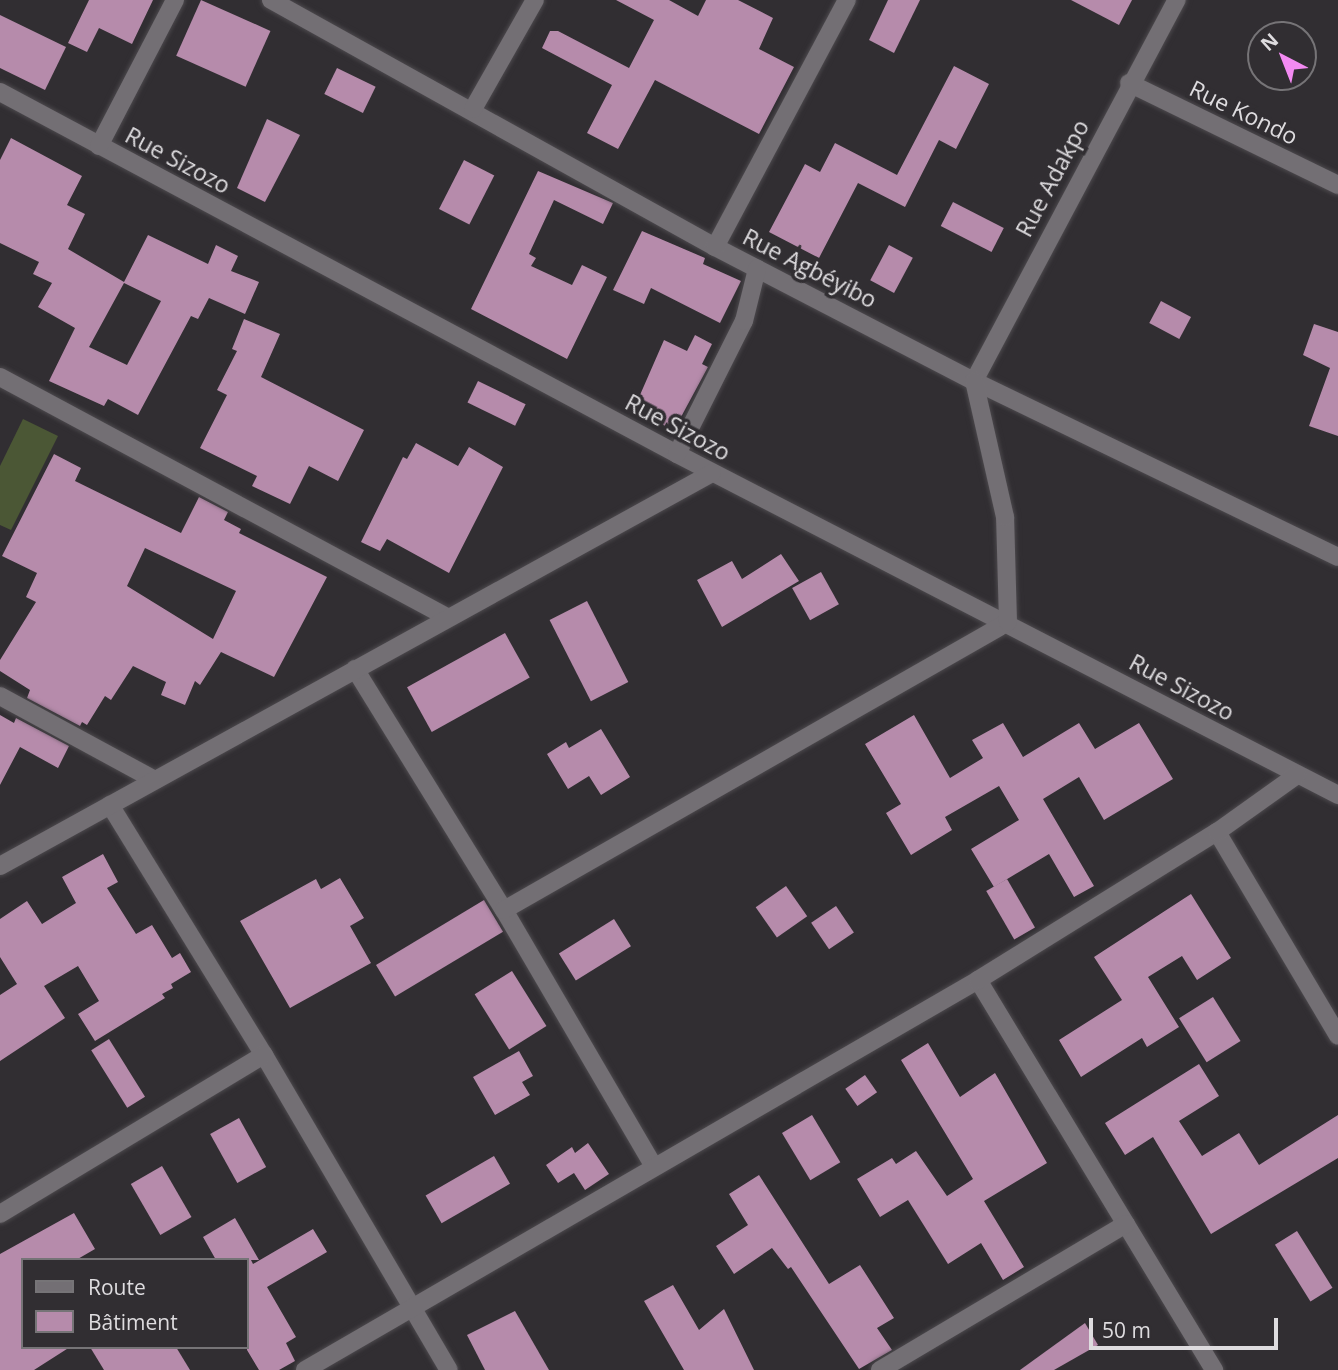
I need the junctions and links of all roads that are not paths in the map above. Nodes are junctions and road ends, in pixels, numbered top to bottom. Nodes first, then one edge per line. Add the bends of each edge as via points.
1 (175, 0) edge
2 (271, 0) edge
3 (535, 0) edge
4 (847, 0) edge
5 (1177, 0) edge
6 (1129, 83) junction
7 (0, 92) edge
8 (473, 109) junction
9 (99, 146) junction
10 (1338, 185) edge
11 (715, 247) junction
12 (757, 269) junction
13 (0, 377) edge
14 (974, 382) junction
15 (677, 454) junction
16 (712, 473) junction
17 (1338, 557) edge
18 (447, 617) junction
19 (1008, 622) junction
20 (355, 669) junction
21 (0, 696) edge
22 (1297, 775) junction
23 (155, 780) junction
24 (1338, 795) edge
25 (110, 805) junction
26 (1217, 832) junction
27 (0, 866) edge
28 (504, 910) junction
29 (978, 980) junction
30 (1338, 1036) edge
31 (264, 1055) junction
32 (653, 1165) junction
33 (0, 1214) edge
34 (1126, 1224) junction
35 (413, 1308) junction
36 (305, 1370) edge
37 (449, 1370) edge
38 (880, 1370) edge
39 (1214, 1370) edge

1 - 9 street
2 - 8 street, Rue Agbéyibo
3 - 8 street
4 - 11 street
5 - 6 street, Rue Adakpo
6 - 10 street, Rue Kondo
6 - 14 street, Rue Adakpo
7 - 9 street, Rue Sizozo
8 - 11 street, Rue Agbéyibo
9 - 15 street, Rue Sizozo
11 - 12 street, Rue Agbéyibo
12 - 14 street, Rue Agbéyibo
12 - 15 street via 744,321
13 - 18 street
14 - 17 street, Rue Agbéyibo
14 - 19 street via 1005,517
15 - 16 street, Rue Sizozo
16 - 18 street
16 - 19 street, Rue Sizozo
18 - 20 street
19 - 22 street, Rue Sizozo
19 - 28 street
20 - 23 street
20 - 28 street
21 - 23 street
22 - 24 street, Rue Sizozo
22 - 26 street
23 - 25 street
25 - 27 street
25 - 31 street
26 - 29 street
26 - 30 street
28 - 32 street
29 - 32 street
29 - 34 street
31 - 33 street
31 - 35 street
32 - 35 street
34 - 38 street
34 - 39 street
35 - 36 street
35 - 37 street

